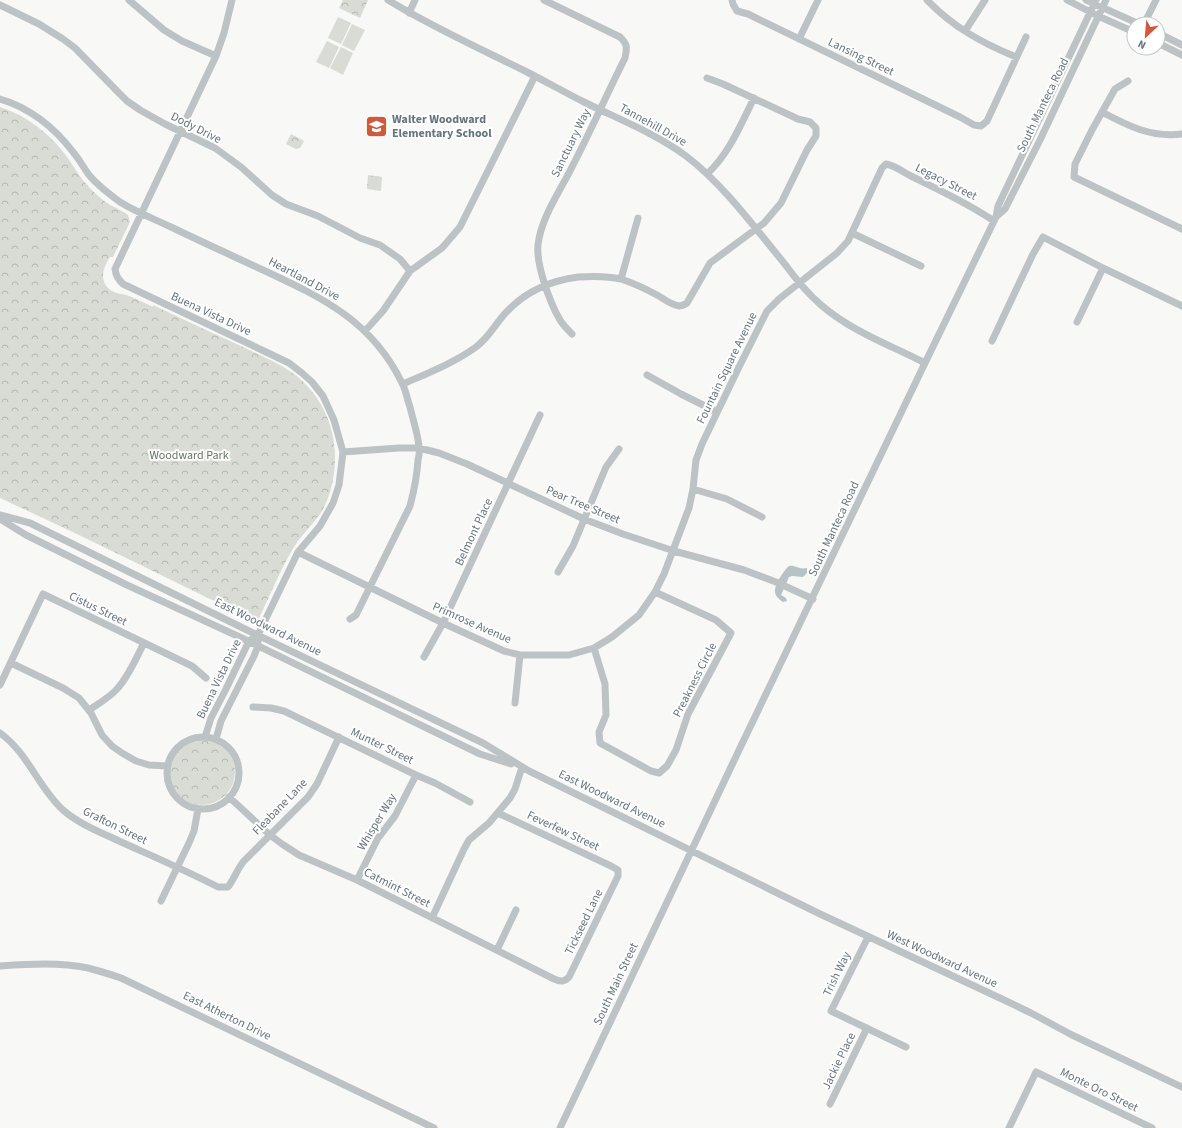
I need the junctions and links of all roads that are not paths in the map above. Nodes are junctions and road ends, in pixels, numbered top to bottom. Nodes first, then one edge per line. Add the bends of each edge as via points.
1 (129, 0) edge
2 (232, 0) edge
3 (388, 0) edge
4 (415, 0) edge
5 (544, 0) edge
6 (818, 0) edge
7 (927, 0) edge
8 (985, 0) edge
9 (1066, 0) edge
10 (1086, 0) edge
11 (1106, 0) edge
12 (1156, 0) edge
13 (733, 2) edge
14 (1096, 2) edge
15 (0, 5) edge
16 (1102, 8) junction
17 (1091, 12) junction
18 (409, 13) junction
19 (1098, 16) junction
20 (1148, 16) edge
21 (1126, 18) edge
22 (1126, 28) edge
23 (964, 31) junction
24 (1026, 37) dead end
25 (1166, 37) edge
26 (799, 39) junction
27 (1182, 45) edge
28 (1166, 47) edge
29 (1182, 54) edge
30 (216, 56) junction
31 (1016, 57) junction
32 (535, 76) junction
33 (707, 78) dead end
34 (1128, 81) dead end
35 (754, 98) junction
36 (0, 99) edge
37 (600, 110) junction
38 (1102, 112) junction
39 (181, 132) junction
40 (1182, 134) edge
41 (886, 164) joint
42 (707, 174) junction
43 (142, 213) junction
44 (638, 218) dead end
45 (995, 219) junction
46 (1182, 228) edge
47 (755, 229) junction
48 (852, 233) junction
49 (921, 266) dead end
50 (1103, 268) junction
51 (410, 271) junction
52 (621, 280) junction
53 (800, 283) junction
54 (545, 285) junction
55 (1182, 306) edge
56 (1077, 322) dead end
57 (365, 330) junction
58 (572, 334) dead end
59 (992, 341) dead end
60 (925, 363) junction
61 (647, 375) dead end
62 (403, 384) junction
63 (717, 412) junction
64 (540, 415) dead end
65 (420, 448) junction
66 (619, 449) dead end
67 (343, 452) junction
68 (509, 484) junction
69 (693, 489) junction
70 (0, 515) edge
71 (762, 516) dead end
72 (0, 519) edge
73 (584, 519) junction
74 (674, 551) junction
75 (298, 552) junction
76 (558, 572) dead end
77 (370, 587) junction
78 (655, 592) junction
79 (812, 599) junction
80 (350, 619) dead end
81 (443, 623) junction
82 (258, 635) junction
83 (249, 642) junction
84 (144, 643) junction
85 (258, 646) junction
86 (594, 648) junction
87 (520, 654) junction
88 (424, 657) dead end
89 (11, 663) junction
90 (206, 678) dead end
91 (0, 685) edge
92 (515, 703) dead end
93 (253, 707) dead end
94 (88, 710) junction
95 (0, 733) edge
96 (205, 737) junction
97 (339, 737) junction
98 (216, 739) junction
99 (167, 766) junction
100 (522, 767) junction
101 (416, 775) junction
102 (229, 797) junction
103 (470, 802) dead end
104 (198, 809) junction
105 (498, 813) junction
106 (270, 835) junction
107 (692, 850) junction
108 (178, 867) junction
109 (618, 870) joint
110 (358, 880) junction
111 (228, 887) joint
112 (161, 901) dead end
113 (516, 910) dead end
114 (432, 918) junction
115 (868, 937) junction
116 (497, 950) junction
117 (0, 966) edge
118 (565, 981) joint
119 (867, 1028) junction
120 (906, 1047) dead end
121 (1182, 1087) edge
122 (830, 1104) dead end
123 (434, 1128) edge
124 (560, 1128) edge
125 (1009, 1128) edge
126 (1152, 1128) edge

1 - 30 street via 164,30
2 - 30 street, Buena Vista Drive
3 - 18 street, Tannehill Drive
4 - 18 street
5 - 37 street, Sanctuary Way via 626,42 625,58
6 - 26 street
7 - 23 street
8 - 23 street
9 - 17 street
10 - 14 street
11 - 16 street, South Manteca Road
12 - 20 street
13 - 26 street, Lansing Street via 737,11
14 - 16 street
14 - 17 street, South Manteca Road
15 - 39 street, Dody Drive via 63,39 127,101
16 - 19 street, South Manteca Road
16 - 21 street
17 - 19 street
17 - 45 street, South Manteca Road via 998,206
18 - 32 street, Tannehill Drive
19 - 22 street
19 - 45 street, South Manteca Road via 1005,209
23 - 31 street via 977,40
24 - 31 street
25 - 27 street
26 - 31 street, Lansing Street via 974,125 981,126 987,121
28 - 29 street
30 - 39 street, Buena Vista Drive
32 - 37 street, Tannehill Drive
32 - 51 street via 460,227 442,248
33 - 35 street
34 - 38 street via 1115,90
35 - 42 street via 724,155
35 - 47 street via 810,122 816,128 816,136 781,203 764,223
36 - 43 street, Heartland Drive via 24,109 48,126 59,135 99,186
37 - 42 street, Tannehill Drive via 658,139 684,155
37 - 54 street, Sanctuary Way via 544,220 539,235 538,258
38 - 40 street via 1127,125 1153,133
38 - 46 street via 1075,164 1074,177
39 - 43 street, Buena Vista Drive
39 - 51 street, Dody Drive via 215,148 286,204 380,245 400,259
41 - 45 street, Legacy Street via 893,165 905,174
41 - 48 street, Fountain Square Avenue
42 - 47 street, Tannehill Drive
43 - 57 street, Heartland Drive via 326,301
43 - 67 street, Buena Vista Drive via 115,269 120,281 289,363 312,382 323,396 334,420
44 - 52 street
45 - 60 street, South Manteca Road
47 - 52 street via 710,263 687,303 682,306 667,302 637,285
47 - 53 street, Tannehill Drive
48 - 49 street
48 - 53 street, Fountain Square Avenue via 838,253
50 - 55 street
50 - 56 street
50 - 59 street via 1043,237
51 - 57 street via 383,311
52 - 54 street via 578,277
53 - 60 street, Tannehill Drive via 834,316 879,342
53 - 63 street, Fountain Square Avenue via 778,299 768,311
54 - 58 street, Sanctuary Way via 561,321
54 - 62 street via 533,290 507,311 476,347
57 - 62 street, Heartland Drive via 388,359
60 - 79 street, South Manteca Road
61 - 63 street
62 - 65 street, Heartland Drive
63 - 69 street, Fountain Square Avenue via 696,460
64 - 68 street, Belmont Place
65 - 67 street, Pear Tree Street
65 - 68 street, Pear Tree Street via 453,457
65 - 77 street, Heartland Drive via 415,490 410,506
66 - 73 street via 606,467
67 - 75 street, Buena Vista Drive via 339,485 333,503 320,526
68 - 73 street, Pear Tree Street
68 - 81 street, Belmont Place
69 - 71 street via 727,499
69 - 74 street, Fountain Square Avenue
70 - 82 street, East Woodward Avenue via 30,523
72 - 83 street, East Woodward Avenue via 26,536
73 - 74 street, Pear Tree Street
73 - 76 street via 573,546
74 - 78 street, Primrose Avenue
74 - 79 street, Pear Tree Street via 744,570
75 - 77 street, Primrose Avenue
75 - 82 street, Buena Vista Drive
77 - 80 street, Heartland Drive via 356,615
77 - 81 street, Primrose Avenue
78 - 86 street, Primrose Avenue via 638,615
78 - 86 street, Preakness Circle via 716,620 731,633 688,714 676,750 667,766 658,773 600,743 599,732 606,714 605,684
79 - 107 street, South Manteca Road
81 - 87 street, Primrose Avenue via 504,651
81 - 88 street, Belmont Place
82 - 83 street, Buena Vista Drive
82 - 85 street, Buena Vista Drive
82 - 100 street, East Woodward Avenue via 482,743
83 - 85 street, East Woodward Avenue
83 - 96 street, Buena Vista Drive via 211,718
84 - 89 street, Cistus Street via 43,594
84 - 90 street, Cistus Street via 192,666
84 - 94 street via 126,679 107,698
85 - 98 street, Buena Vista Drive via 221,721
85 - 100 street, East Woodward Avenue via 480,754
86 - 87 street, Primrose Avenue via 569,655
87 - 92 street
89 - 91 street
89 - 94 street via 63,688 78,698
93 - 97 street, Munter Street via 284,711
94 - 99 street via 102,735 112,746 136,761
95 - 108 street, Grafton Street via 19,750 41,784 63,810 90,827
96 - 98 street
96 - 99 street via 190,738 184,742 170,756
97 - 101 street, Munter Street
97 - 106 street, Fleabane Lane via 317,784 308,797
98 - 102 street via 228,746 238,762 239,779
99 - 104 street via 166,776 173,793 185,804
100 - 105 street via 515,789
100 - 107 street, East Woodward Avenue
101 - 103 street, Munter Street
101 - 110 street, Whisper Way via 395,816 378,838
102 - 104 street via 216,806
102 - 106 street, Catmint Street
104 - 108 street via 194,831
105 - 109 street, Feverfew Street
105 - 114 street via 469,840
106 - 110 street, Catmint Street via 299,855
106 - 111 street, Fleabane Lane via 243,862
107 - 115 street, West Woodward Avenue
107 - 124 street, South Main Street
108 - 111 street, Grafton Street via 218,887
108 - 112 street
109 - 118 street, Tickseed Lane via 618,876 570,977
110 - 114 street, Catmint Street
113 - 116 street
114 - 116 street, Catmint Street
115 - 119 street, Trish Way via 831,1011
115 - 121 street, West Woodward Avenue via 1013,1004
116 - 118 street, Catmint Street via 560,982
117 - 123 street, East Atherton Drive via 63,965 87,968 121,978
119 - 120 street, Trish Way
119 - 122 street, Jackie Place
125 - 126 street, Monte Oro Street via 1036,1072

